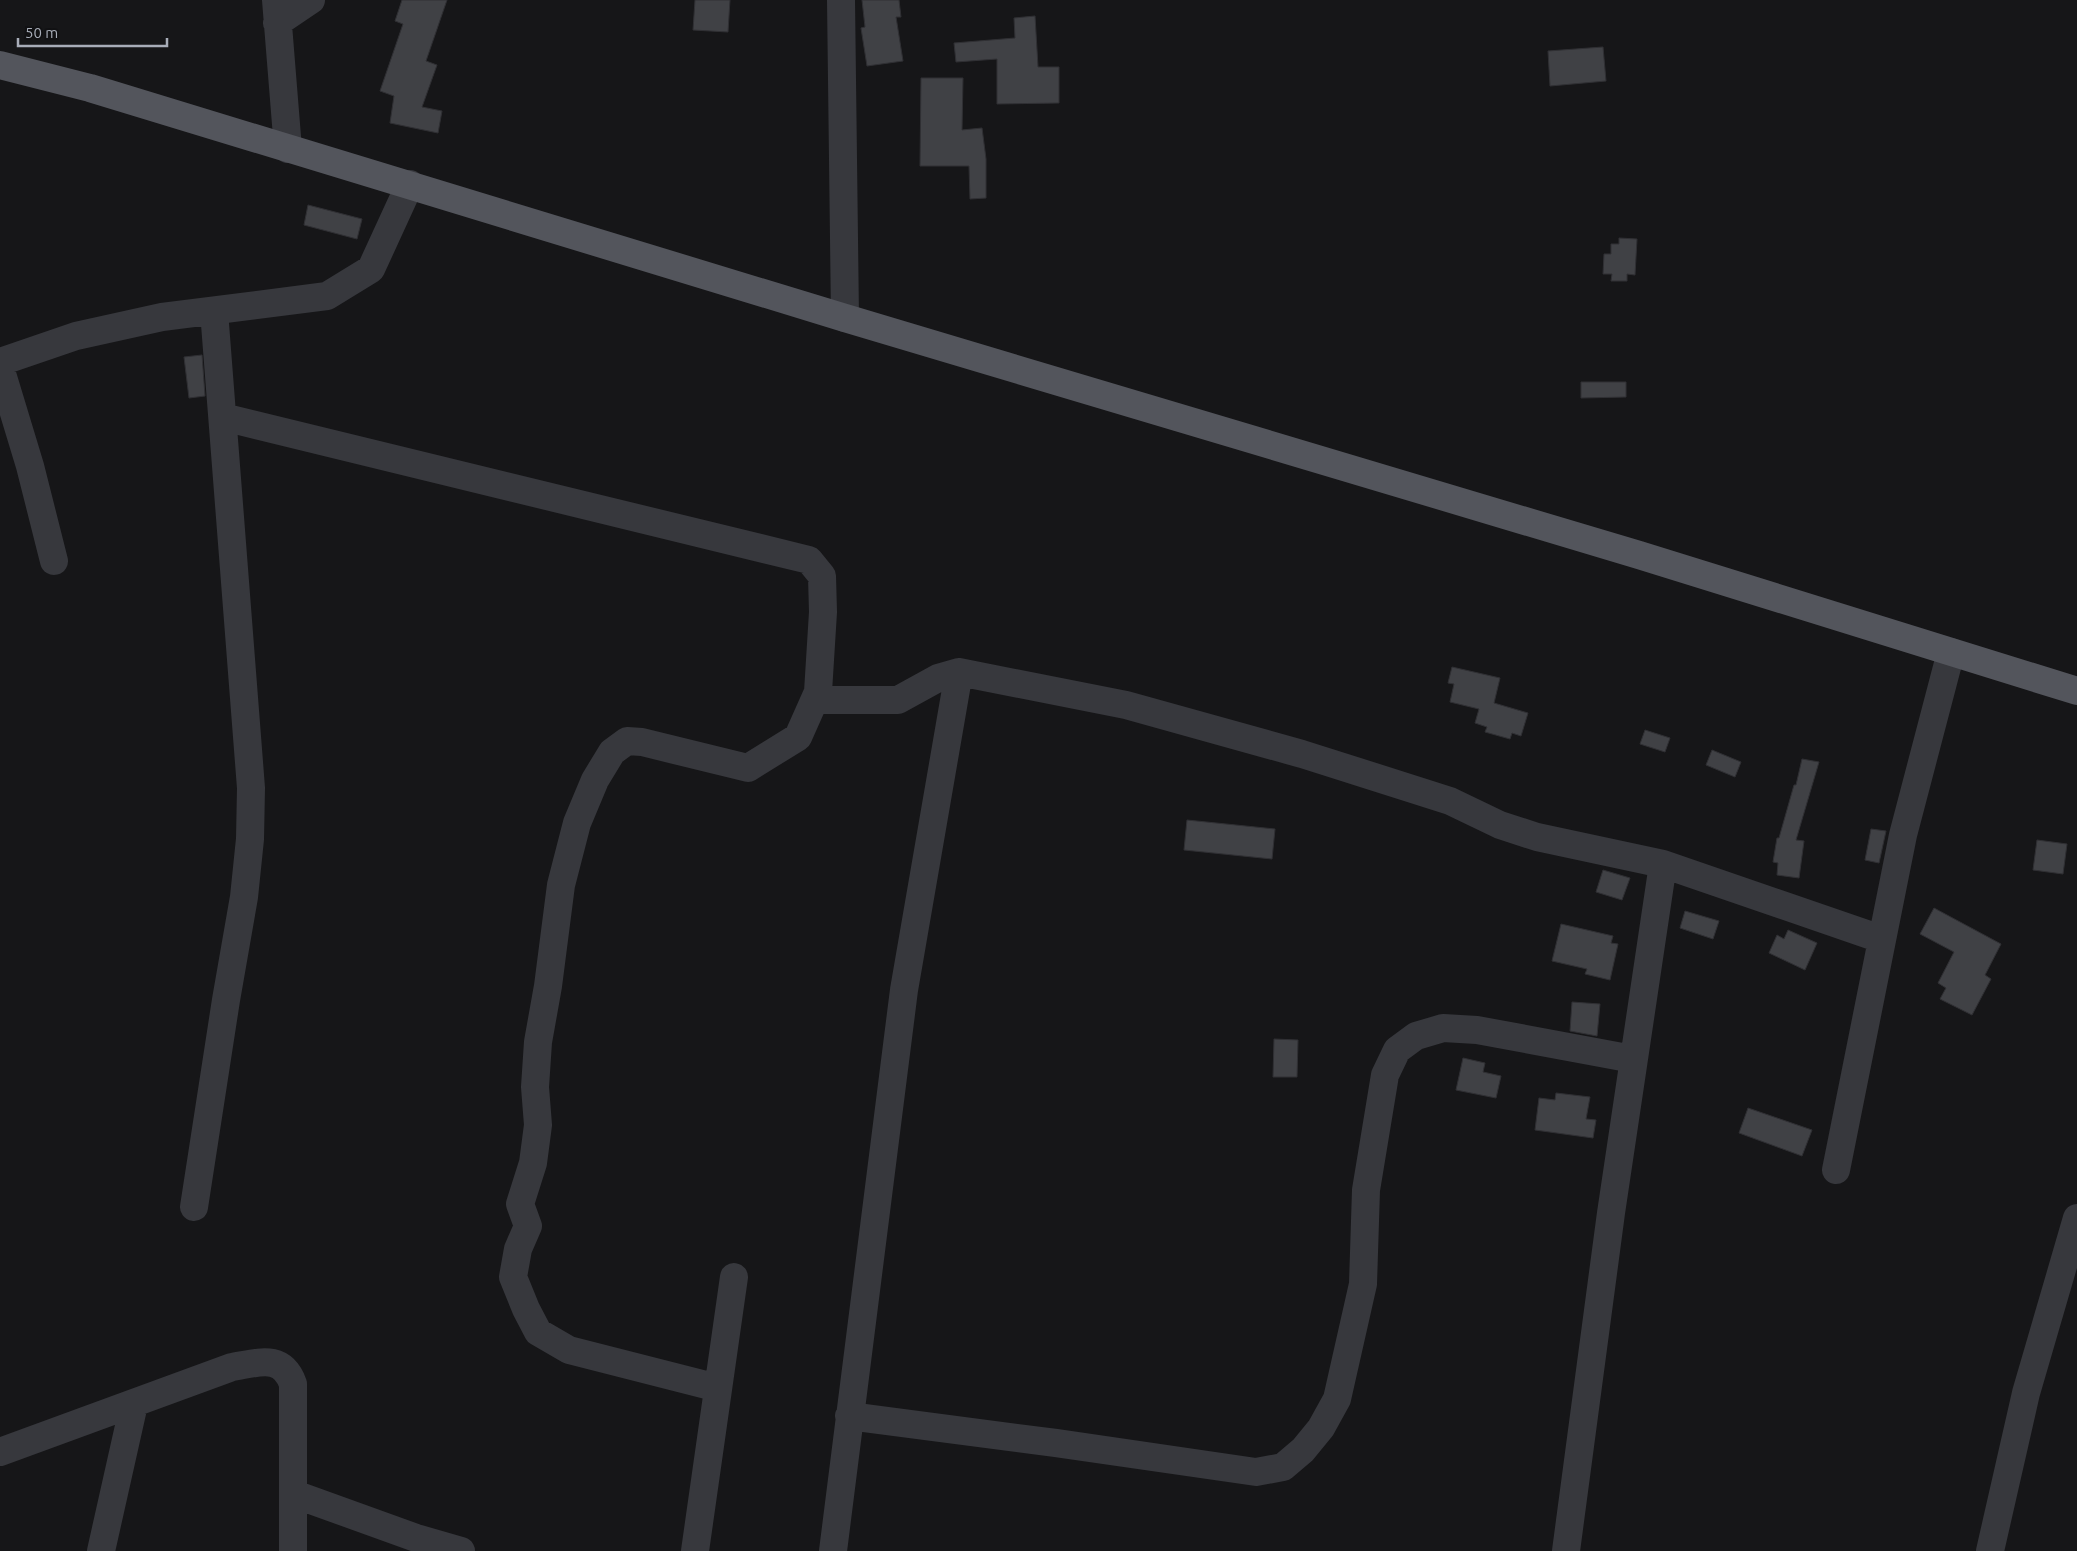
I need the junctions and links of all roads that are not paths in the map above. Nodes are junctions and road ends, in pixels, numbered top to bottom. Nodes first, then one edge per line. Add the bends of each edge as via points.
1 (311, 0) edge
2 (840, 0) edge
3 (277, 12) edge
4 (0, 65) edge
5 (288, 149) junction
6 (410, 184) junction
7 (214, 311) junction
8 (845, 318) junction
9 (0, 362) edge
10 (0, 368) edge
11 (223, 417) junction
12 (54, 561) dead end
13 (1951, 652) junction
14 (959, 672) junction
15 (2077, 691) edge
16 (818, 692) junction
17 (1663, 864) junction
18 (1881, 939) junction
19 (1633, 1059) junction
20 (1836, 1170) dead end
21 (194, 1207) dead end
22 (2077, 1218) edge
23 (734, 1277) dead end
24 (718, 1388) junction
25 (134, 1404) junction
26 (849, 1416) junction
27 (0, 1452) edge
28 (294, 1494) junction
29 (101, 1551) edge
30 (293, 1551) edge
31 (461, 1551) edge
32 (695, 1551) edge
33 (832, 1551) edge
34 (1566, 1551) edge
35 (1990, 1551) edge

1 - 3 street
2 - 8 street
3 - 5 street
4 - 5 main road via 90,88
5 - 6 main road
6 - 7 street via 371,269 327,296
6 - 8 main road
7 - 9 street via 162,317 76,336
7 - 11 street
8 - 13 main road via 1639,555
10 - 12 street
11 - 16 street via 809,560 822,576
11 - 21 street via 251,788 250,839 244,897
13 - 15 main road
13 - 18 street via 1903,835
14 - 16 street via 938,678 898,700 824,700
14 - 17 street via 1126,705 1302,754 1429,794 1537,837
14 - 26 street via 904,990
16 - 24 street via 798,737 748,768 642,742 627,741 612,752 595,780 577,823 561,885 538,1042 535,1087 538,1125 533,1163 520,1204 528,1226 518,1249 513,1277 526,1309 538,1332 569,1350
17 - 18 street
17 - 19 street
18 - 20 street
19 - 26 street via 1477,1030 1443,1028 1416,1036 1397,1050 1385,1075 1366,1190 1363,1284 1337,1399 1321,1428 1283,1467 1256,1472
19 - 34 street
22 - 35 street via 2026,1393
23 - 24 street
24 - 32 street
25 - 27 street
25 - 28 street via 232,1367 269,1361 281,1366 289,1373 293,1384
25 - 29 street
26 - 33 street
28 - 30 street
28 - 31 street

